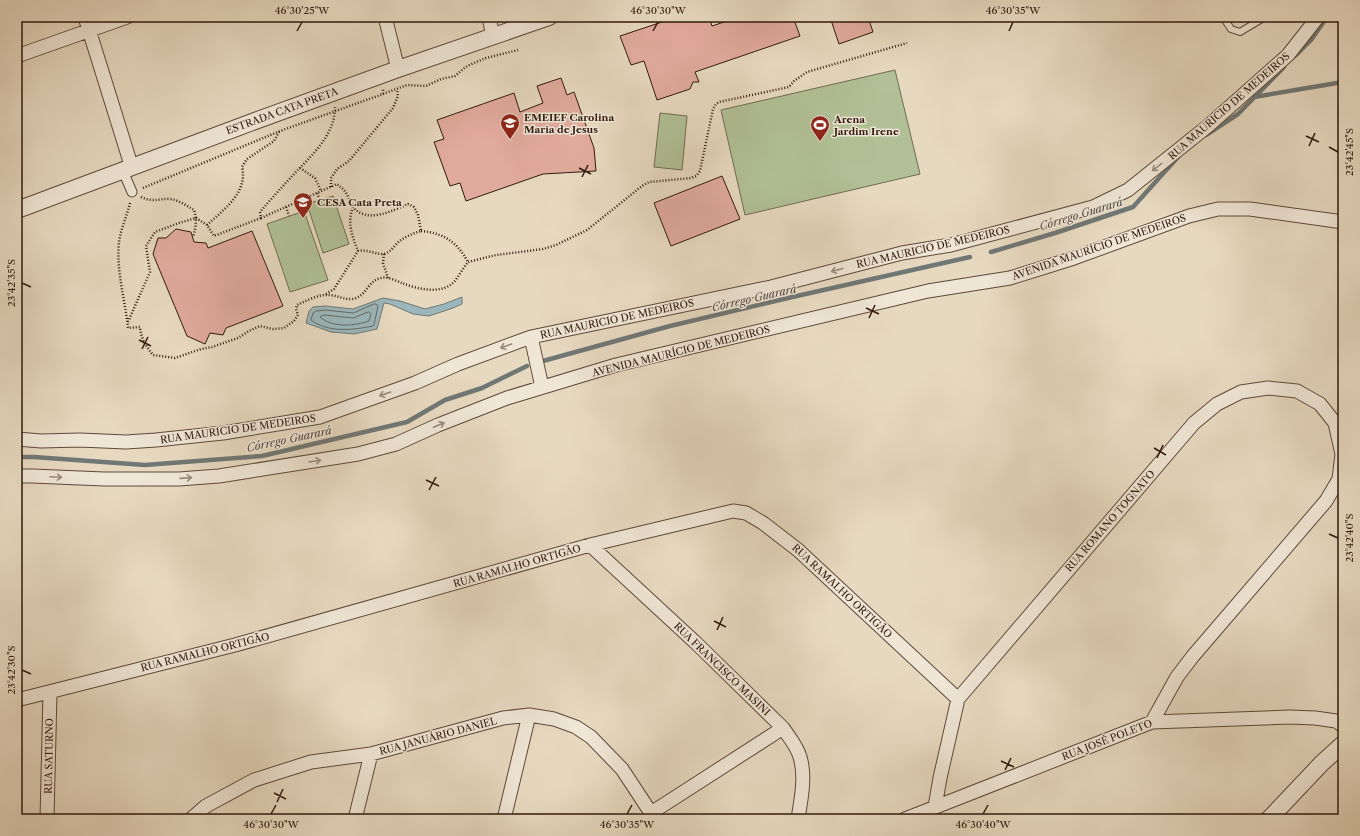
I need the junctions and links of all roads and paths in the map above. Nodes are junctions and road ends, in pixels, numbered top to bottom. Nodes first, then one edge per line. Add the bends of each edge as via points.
1 (85, 17) edge
2 (127, 17) edge
3 (385, 17) edge
4 (489, 17) edge
5 (549, 17) edge
6 (1223, 17) edge
7 (1265, 17) edge
8 (1318, 17) edge
9 (90, 31) junction
10 (493, 37) junction
11 (907, 43) dead end
12 (518, 50) dead end
13 (17, 56) edge
14 (398, 69) junction
15 (381, 75) junction
16 (397, 89) junction
17 (329, 94) junction
18 (383, 94) junction
19 (335, 111) junction
20 (278, 113) junction
21 (280, 131) junction
22 (300, 168) junction
23 (128, 170) junction
24 (331, 187) junction
25 (321, 191) junction
26 (132, 192) junction
27 (317, 193) junction
28 (320, 200) dead end
29 (286, 206) junction
30 (353, 207) junction
31 (17, 210) edge
32 (289, 216) dead end
33 (196, 218) junction
34 (261, 218) junction
35 (1343, 222) edge
36 (207, 225) junction
37 (421, 231) junction
38 (193, 237) dead end
39 (358, 251) junction
40 (384, 254) junction
41 (468, 262) junction
42 (388, 278) junction
43 (325, 294) junction
44 (128, 322) junction
45 (530, 337) junction
46 (542, 387) junction
47 (17, 440) edge
48 (17, 476) edge
49 (590, 545) junction
50 (50, 692) junction
51 (958, 699) junction
52 (17, 700) edge
53 (529, 715) junction
54 (1152, 722) junction
55 (1343, 726) edge
56 (783, 728) junction
57 (1343, 744) edge
58 (371, 754) junction
59 (935, 807) junction
60 (650, 816) edge
61 (48, 819) edge
62 (191, 819) edge
63 (355, 819) edge
64 (504, 819) edge
65 (798, 819) edge
66 (905, 819) edge
67 (1269, 819) edge

1 - 9 street
2 - 9 street
3 - 14 street
4 - 10 street
5 - 10 street, ESTRADA CATA PRETA
6 - 7 lane via 1231,29 1240,32
8 -> 45 street, RUA MAURICIO DE MEDEIROS via 1288,55 1208,126 1128,190 1093,207 951,245 902,253 771,287
9 - 13 street
9 - 23 street
10 - 14 street, ESTRADA CATA PRETA
11 - 41 path via 808,72 789,87 719,102 713,109 701,167 696,176 649,182 587,230 556,245
12 - 16 path via 486,58 467,66 455,76 441,78 426,86 407,85
14 - 15 street, ESTRADA CATA PRETA
15 - 17 street, ESTRADA CATA PRETA
15 - 18 path
16 - 18 path
16 - 24 path via 398,96 393,108 349,161 337,169 331,178
17 - 19 path
17 - 20 street, ESTRADA CATA PRETA
18 - 19 path
19 - 21 path
19 - 22 path via 331,127 322,144
20 - 21 path via 282,124
20 - 23 street, ESTRADA CATA PRETA
21 - 26 path
21 - 36 path via 274,141 247,158 242,166 243,183 237,195
22 - 25 path via 314,178
22 - 34 path via 260,212
23 - 26 street
23 - 31 street, ESTRADA CATA PRETA
24 - 25 path
24 - 30 path via 337,184 346,191
25 - 27 path
26 - 33 path via 156,201 170,199 182,203 194,210
26 - 44 path via 119,240 118,255 121,290
27 - 28 path
27 - 29 path
29 - 32 path
29 - 34 path
30 - 37 path via 368,216 408,204 414,207 418,215
30 - 39 path via 350,231
33 - 36 path
33 - 38 path
33 - 44 path via 155,232 146,246 150,272
34 - 36 path via 214,236
35 - 46 street, AVENIDA MAURÍCIO DE MEDEIROS via 1250,209 1218,210 1189,216 1074,258 1010,278 928,291 616,365
37 - 40 path via 400,241
37 - 41 path via 434,232 449,239 462,251
39 - 40 path
39 - 43 path via 334,289
40 - 42 path via 383,263
41 - 42 path via 454,282 433,291
42 - 43 path via 381,278 370,284 364,293 356,298
43 - 44 path via 298,304 298,315 284,328 260,326 238,338 175,358 153,355 144,343 140,327 128,328
45 - 46 street
45 -> 47 street, RUA MAURICIO DE MEDEIROS via 415,383 320,417 223,433 156,440
48 -> 46 street, AVENIDA MAURÍCIO DE MEDEIROS via 104,479 219,476 358,454 396,444 486,406
49 - 50 street, RUA RAMALHO ORTIGÃO via 235,646
49 - 51 street, RUA RAMALHO ORTIGÃO via 733,511 746,513 798,550
49 - 56 street, RUA FRANCISCO MASINI
50 - 52 street, RUA RAMALHO ORTIGÃO
50 - 61 street, RUA SATURNO
51 - 54 street, RUA ROMANO TOGNATO via 1194,423 1217,404 1241,392 1268,388 1297,391 1320,404 1335,423 1342,454 1339,479 1326,501 1193,656 1177,677
51 - 59 street, RUA ROMANO TOGNATO
53 - 58 street, RUA JANUÁRIO DANIEL via 503,718
53 - 60 street, RUA JANUÁRIO DANIEL via 576,726 591,737 622,769
53 - 64 street
54 - 55 street, RUA JOSÉ POLETO via 1296,717 1336,721
54 - 59 street, RUA JOSÉ POLETO
56 - 60 street
56 - 65 street, RUA FRANCISCO MASINI via 800,757 802,792
57 - 67 street
58 - 62 street, RUA JANUÁRIO DANIEL via 311,762 254,780 206,806
58 - 63 street
59 - 66 street, RUA JOSÉ POLETO

